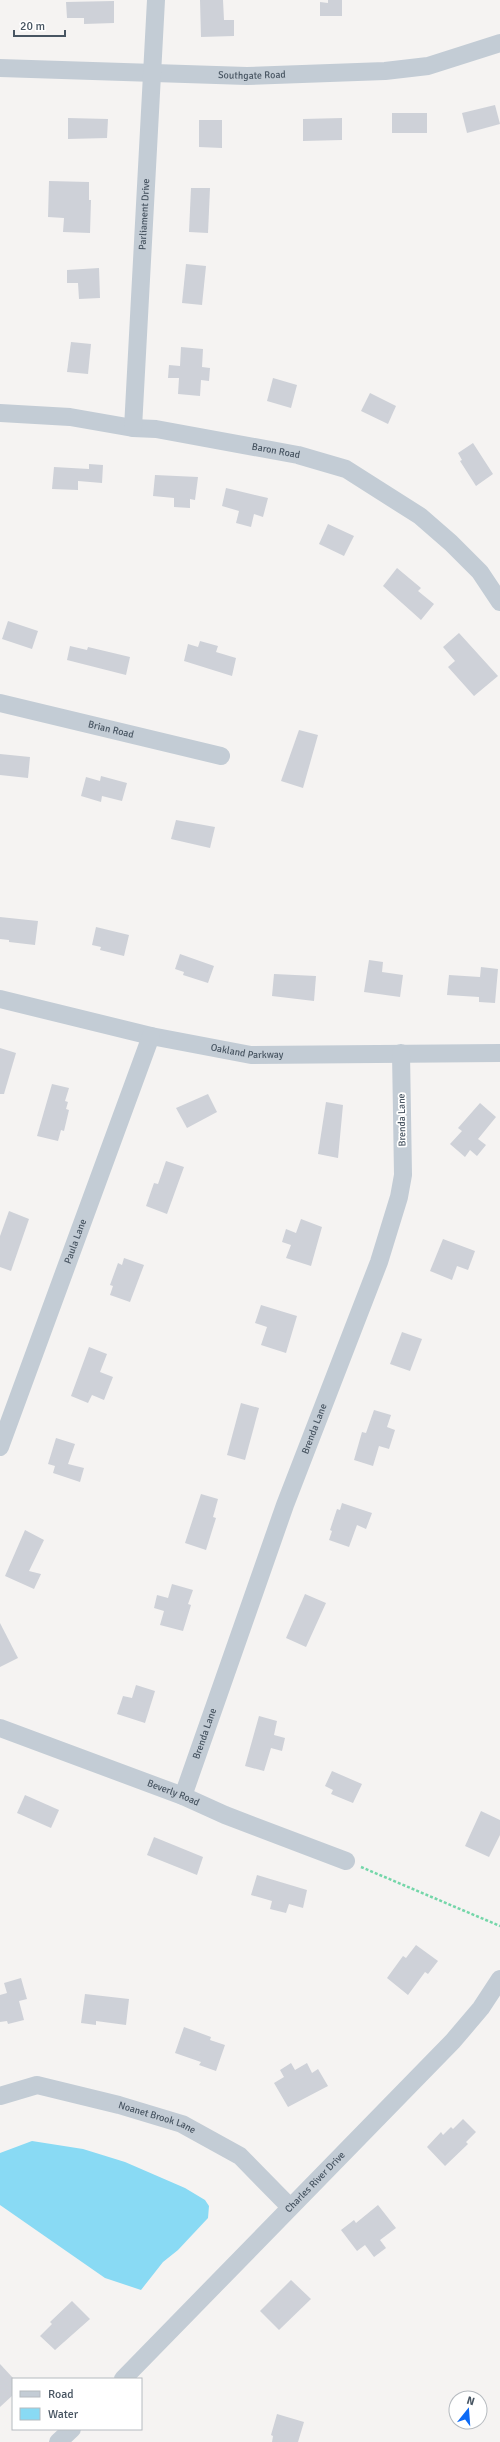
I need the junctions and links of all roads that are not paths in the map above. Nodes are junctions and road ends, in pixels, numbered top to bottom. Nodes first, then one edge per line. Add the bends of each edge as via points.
1 (156, 0) edge
2 (500, 43) edge
3 (0, 68) edge
4 (151, 73) junction
5 (0, 413) edge
6 (132, 428) junction
7 (500, 602) edge
8 (0, 703) edge
9 (221, 756) dead end
10 (0, 999) edge
11 (151, 1036) junction
12 (401, 1053) junction
13 (500, 1053) edge
14 (0, 1447) edge
15 (0, 1728) edge
16 (183, 1796) junction
17 (346, 1861) road end
18 (500, 1979) edge
19 (0, 2096) edge
20 (290, 2207) junction
21 (124, 2378) edge
22 (71, 2430) edge
23 (58, 2442) edge

1 - 4 street, Parliament Drive
2 - 4 street, Southgate Road via 428,66 385,70 247,76
3 - 4 street, Southgate Road
4 - 6 street, Parliament Drive
5 - 6 street, Baron Road via 70,417
6 - 7 street, Baron Road via 156,429 242,444 346,469 431,525 480,572
8 - 9 street, Brian Road
10 - 11 street, Oakland Parkway
11 - 12 street, Oakland Parkway via 251,1055
11 - 14 street, Paula Lane
12 - 13 street, Oakland Parkway
12 - 16 street, Brenda Lane via 403,1175 399,1198 379,1262 285,1505
15 - 16 street, Beverly Road
16 - 17 street, Beverly Road via 225,1815
18 - 20 street, Charles River Drive via 481,2008 453,2041
19 - 20 street, Noanet Brook Lane via 37,2085 182,2124 240,2156
20 - 21 street, Charles River Drive
22 - 23 street

